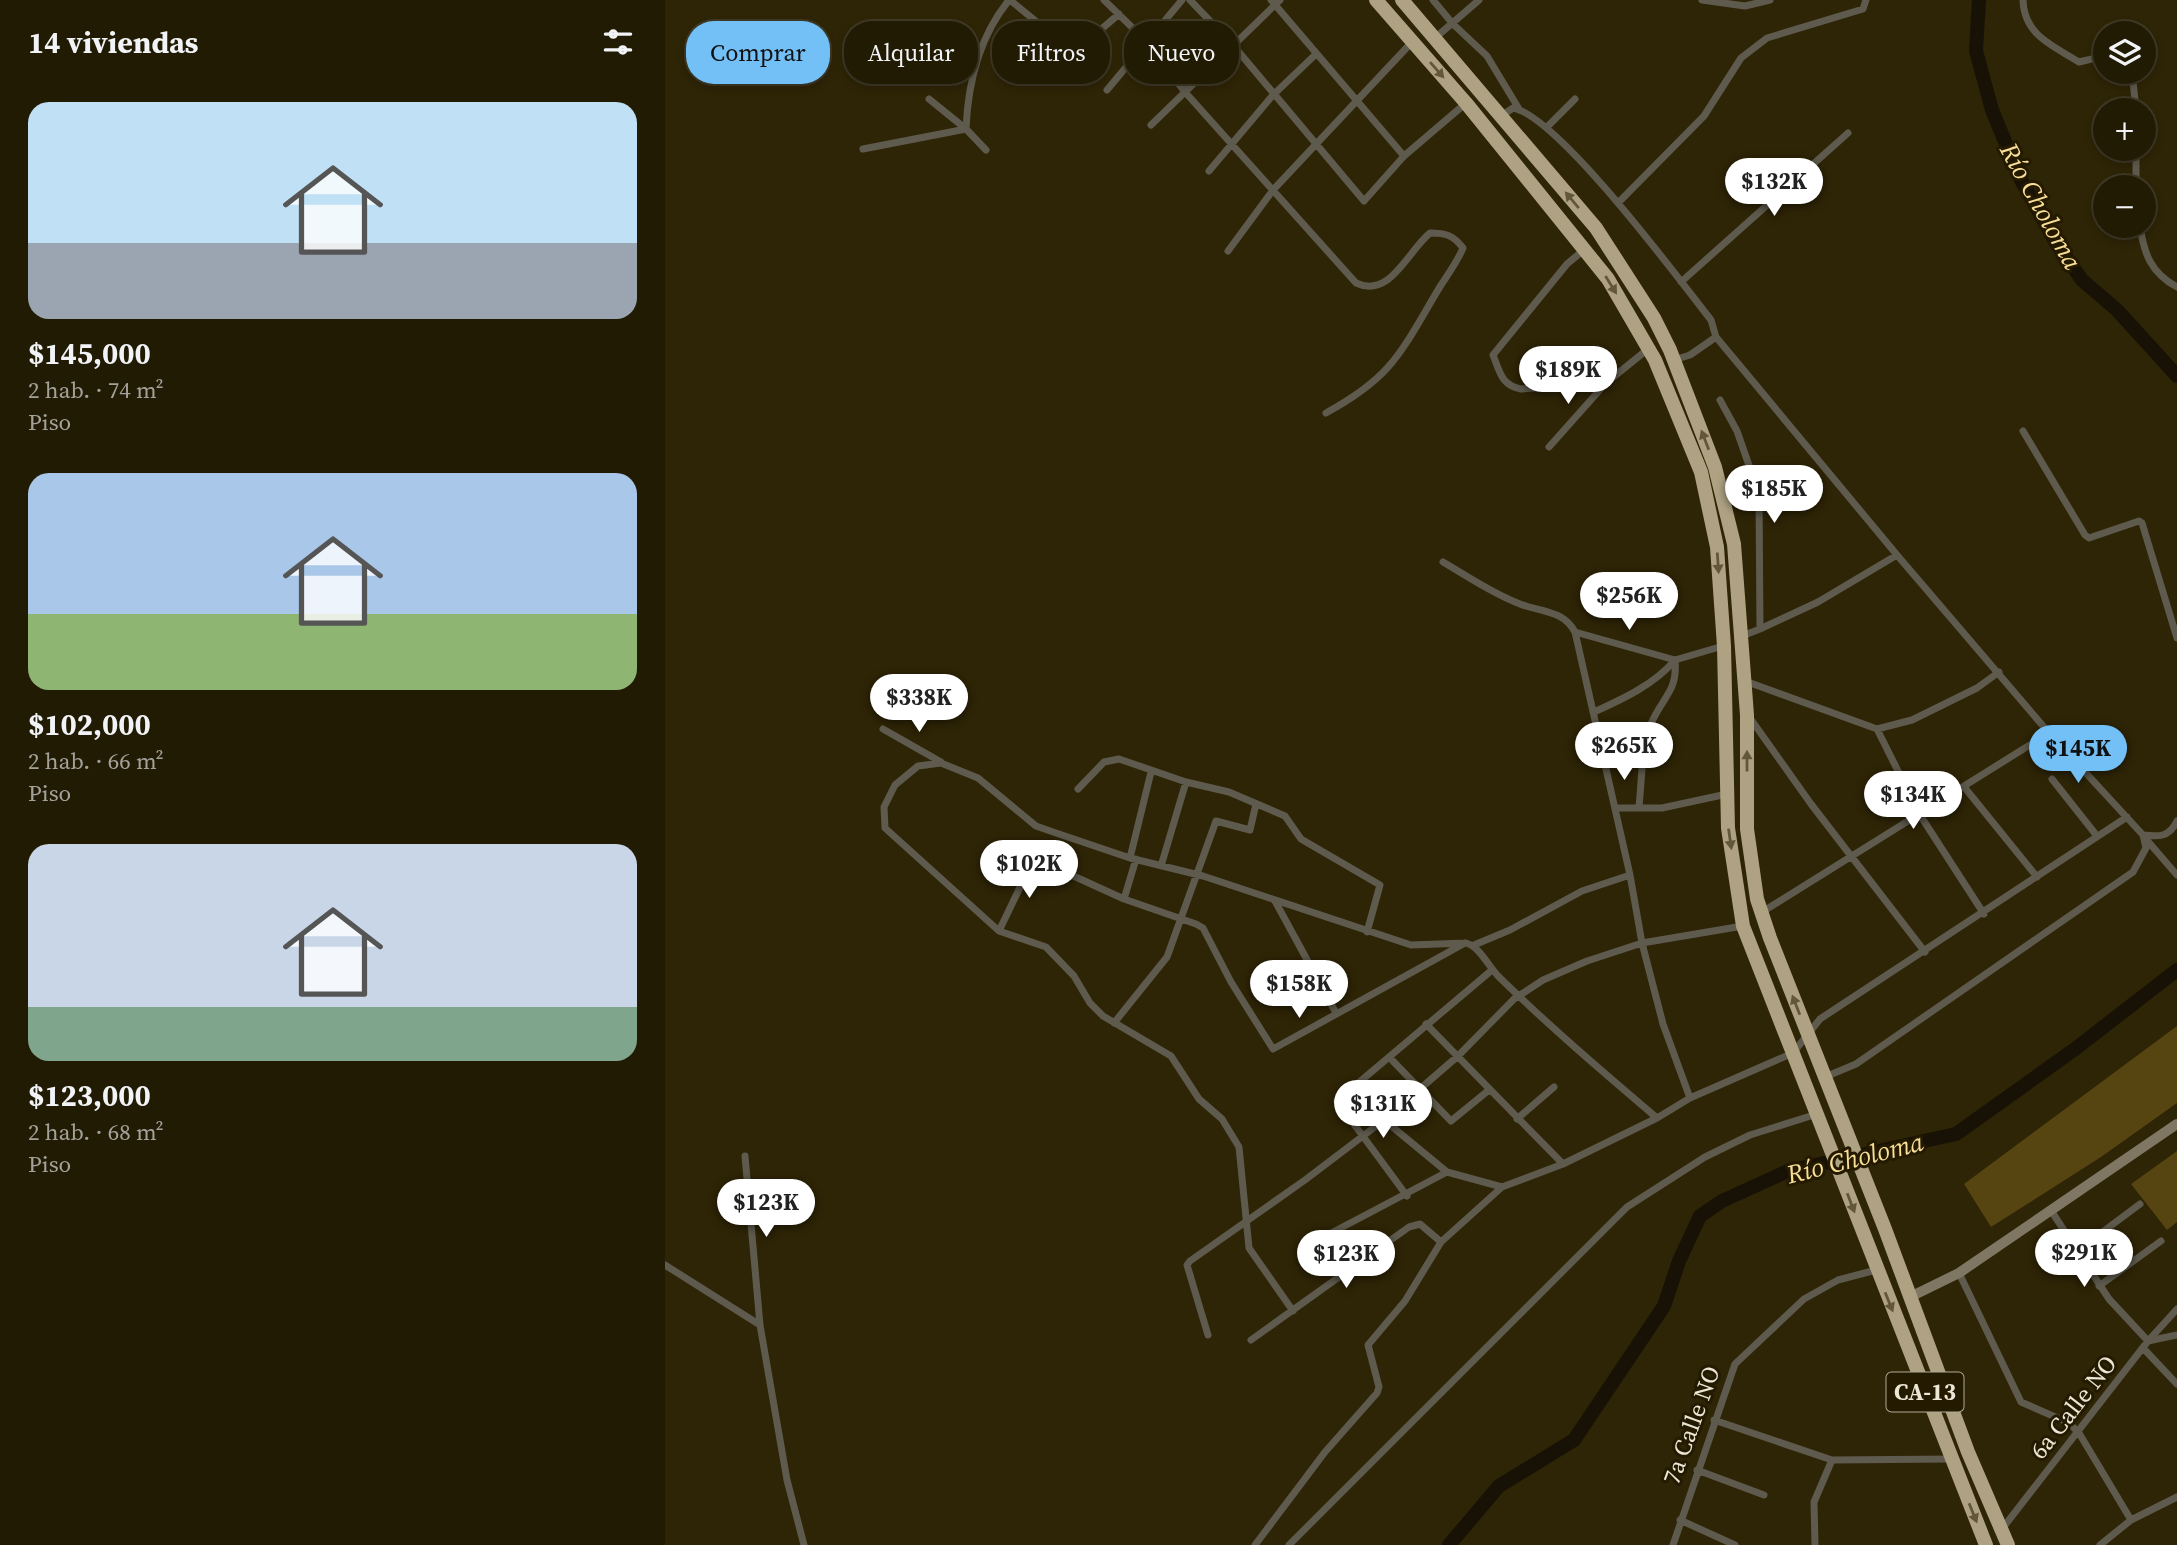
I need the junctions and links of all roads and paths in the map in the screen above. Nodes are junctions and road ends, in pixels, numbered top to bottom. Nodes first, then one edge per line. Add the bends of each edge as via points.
1 (1010, 0) edge
2 (1104, 0) edge
3 (1182, 0) edge
4 (1190, 0) edge
5 (1377, 0) edge
6 (1402, 0) edge
7 (1433, 0) edge
8 (1479, 0) edge
9 (1702, 0) edge
10 (1770, 0) edge
11 (1867, 0) edge
12 (2023, 0) edge
13 (1275, 1) edge
14 (1119, 14) junction
15 (1126, 21) edge
16 (1164, 21) edge
17 (1210, 21) edge
18 (1453, 24) junction
19 (1434, 38) junction
20 (1239, 39) edge
21 (1412, 41) junction
22 (1239, 52) edge
23 (1317, 54) junction
24 (2093, 58) edge
25 (1124, 69) edge
26 (1179, 84) edge
27 (1193, 84) edge
28 (1107, 90) dead end
29 (1185, 92) junction
30 (1273, 95) junction
31 (929, 99) dead end
32 (1357, 99) junction
33 (1575, 99) dead end
34 (1466, 103) junction
35 (1519, 109) junction
36 (1501, 116) junction
37 (1151, 125) dead end
38 (1548, 126) junction
39 (966, 129) junction
40 (1848, 133) dead end
41 (1232, 143) junction
42 (1314, 144) junction
43 (863, 149) dead end
44 (986, 150) dead end
45 (1404, 156) junction
46 (1209, 171) dead end
47 (1273, 190) junction
48 (1618, 203) junction
49 (2143, 238) edge
50 (1585, 249) junction
51 (1228, 251) dead end
52 (1681, 282) junction
53 (2177, 287) edge
54 (1716, 337) junction
55 (1649, 349) junction
56 (1674, 361) junction
57 (1606, 383) junction
58 (1720, 400) dead end
59 (1325, 413) dead end
60 (2023, 431) dead end
61 (1549, 447) dead end
62 (1897, 555) junction
63 (1443, 562) dead end
64 (1760, 629) junction
65 (1575, 632) junction
66 (1742, 636) junction
67 (2177, 638) edge
68 (1724, 646) junction
69 (1675, 660) junction
70 (1999, 672) junction
71 (1744, 681) junction
72 (1594, 712) junction
73 (1747, 715) junction
74 (883, 729) dead end
75 (1877, 729) junction
76 (2049, 733) junction
77 (941, 763) junction
78 (1151, 772) junction
79 (2052, 779) dead end
80 (1186, 782) junction
81 (1965, 788) junction
82 (1079, 789) dead end
83 (1727, 794) junction
84 (1256, 804) junction
85 (1639, 806) junction
86 (1615, 808) junction
87 (1920, 815) junction
88 (2127, 817) junction
89 (2177, 821) edge
90 (2143, 835) junction
91 (2097, 836) junction
92 (1853, 858) junction
93 (1133, 859) junction
94 (1161, 866) junction
95 (1197, 874) junction
96 (2177, 874) edge
97 (1630, 875) junction
98 (2037, 877) junction
99 (1123, 899) junction
100 (1275, 901) junction
101 (1762, 912) junction
102 (1984, 914) junction
103 (1180, 921) junction
104 (1743, 926) junction
105 (999, 931) junction
106 (1367, 932) junction
107 (1642, 943) junction
108 (1470, 944) junction
109 (1925, 952) junction
110 (1492, 970) junction
111 (1519, 996) junction
112 (1336, 1013) junction
113 (1114, 1023) junction
114 (1426, 1024) junction
115 (1807, 1035) junction
116 (1793, 1053) junction
117 (1458, 1056) junction
118 (1389, 1057) junction
119 (1825, 1077) junction
120 (1554, 1087) dead end
121 (1420, 1090) junction
122 (1489, 1090) junction
123 (1690, 1098) junction
124 (1657, 1118) junction
125 (1818, 1118) junction
126 (1517, 1119) junction
127 (1384, 1120) junction
128 (2177, 1124) edge
129 (1363, 1136) junction
130 (745, 1156) dead end
131 (1563, 1164) junction
132 (1447, 1172) junction
133 (1502, 1187) junction
134 (1407, 1196) junction
135 (2140, 1204) dead end
136 (2052, 1212) junction
137 (1248, 1222) junction
138 (2161, 1241) dead end
139 (1441, 1242) junction
140 (1301, 1250) dead end
141 (2077, 1251) junction
142 (665, 1265) edge
143 (1876, 1270) junction
144 (1959, 1273) junction
145 (2099, 1286) junction
146 (1910, 1297) junction
147 (2177, 1309) edge
148 (1293, 1311) junction
149 (760, 1325) junction
150 (1208, 1335) dead end
151 (2177, 1335) edge
152 (1251, 1339) dead end
153 (2145, 1345) junction
154 (2177, 1384) edge
155 (1714, 1420) junction
156 (2079, 1433) junction
157 (1951, 1459) junction
158 (1832, 1460) junction
159 (1697, 1470) junction
160 (1764, 1495) dead end
161 (2177, 1497) edge
162 (1680, 1520) junction
163 (2131, 1520) junction
164 (2001, 1530) junction
165 (1814, 1544) edge
166 (804, 1545) edge
167 (1255, 1545) edge
168 (1289, 1545) edge
169 (1673, 1545) edge
170 (1735, 1545) edge
171 (1986, 1545) edge
172 (2008, 1545) edge
173 (2100, 1545) edge

1 - 14 street via 1049,32 1071,59
1 - 39 street via 990,24 978,53
2 - 14 street
3 - 16 street
4 - 17 street
5 - 21 highway, CA-13
6 - 19 highway
7 - 18 street
8 - 18 street
9 - 10 street via 1745,6
11 - 48 street via 1863,9 1835,20 1767,38 1741,58 1705,116
12 - 24 street via 2033,33 2079,62
13 - 20 street
13 - 23 street
14 - 15 street
18 - 19 street
18 - 35 street via 1487,56
19 - 36 highway
21 - 32 street
21 -> 34 highway, CA-13
22 - 30 street
23 - 30 street
23 - 32 street
25 - 28 street
26 - 29 street
27 - 29 street
29 - 37 street
29 - 41 street
30 - 41 street
30 - 42 street
31 - 39 street
32 - 42 street
32 - 45 street
33 - 38 street
34 - 45 street
34 - 50 highway, CA-13
35 - 36 street
35 - 38 street
56 -> 36 highway via 1654,318 1596,228
38 - 48 street
39 - 43 street
39 - 44 street
40 - 52 street
41 - 46 street
41 - 47 street
42 - 45 street via 1364,201
42 - 47 street
47 - 51 street
47 - 59 street via 1364,287 1376,288 1388,281 1430,233 1455,237 1463,248 1412,338 1380,378
48 - 52 street
49 - 53 street via 2147,259 2157,274
50 -> 55 highway, CA-13
50 - 57 street via 1559,273 1493,355 1509,387
52 - 54 street via 1716,327
54 - 56 street
54 - 62 street
55 - 57 street
55 -> 68 highway, CA-13 via 1700,472 1717,547
66 -> 56 highway via 1734,544 1715,467
57 - 61 street
58 - 64 street via 1737,431 1759,494
60 - 67 street via 2085,535 2089,538 2143,523
62 - 64 street via 1818,602
62 - 70 street
63 - 65 street via 1521,604 1570,622
64 - 66 street
65 - 69 street
65 - 72 street
66 - 71 highway
68 - 69 street
68 - 83 highway, CA-13
69 - 72 street via 1659,676
69 - 85 street via 1677,680 1648,737
70 - 75 street via 1912,720
70 - 76 street
71 - 73 highway
71 - 75 street
72 - 86 street
73 - 92 street
101 -> 73 highway via 1747,829
74 - 77 street
75 - 87 street
76 - 81 street
76 - 88 street
77 - 93 street via 978,778 1037,826
77 - 105 street via 918,766 895,785 884,807 884,828
78 - 80 street
78 - 82 street via 1119,759 1104,762
78 - 93 street
79 - 91 street
80 - 84 street
80 - 94 street
81 - 87 street
81 - 98 street
83 - 85 street via 1682,806
83 -> 104 highway, CA-13
84 - 95 street via 1250,830 1216,821
84 - 106 street via 1285,816 1301,839 1380,885
85 - 86 street
86 - 97 street
87 - 92 street
87 - 102 street
88 - 90 street
88 - 91 street
89 - 90 street via 2162,837
90 - 96 street
90 - 119 street via 2146,848 2133,872 1856,1064
91 - 98 street
92 - 101 street
92 - 109 street
93 - 94 street
93 - 99 street
94 - 95 street
95 - 100 street
95 - 103 street
97 - 107 street
97 - 108 street via 1582,891 1510,930
98 - 102 street
99 - 103 street
99 - 105 street via 1034,858
100 - 106 street
100 - 112 street
115 -> 101 highway
102 - 109 street
103 - 112 street via 1203,928 1273,1048
103 - 113 street via 1167,957
104 - 107 street
104 - 116 highway, CA-13
105 - 113 street via 1046,947 1074,976 1090,1003
106 - 108 street via 1411,945
107 - 111 street via 1587,961
107 - 123 street via 1663,1024
108 - 110 street
108 - 112 street
109 - 115 street via 1820,1018
110 - 111 street
110 - 114 street
111 - 117 street
111 - 124 street
113 - 137 street via 1171,1056 1199,1099 1222,1119 1239,1147
114 - 117 street
114 - 118 street
115 - 116 street
115 - 119 highway
116 - 123 street
116 - 125 highway, CA-13
117 - 121 street
117 - 122 street
118 - 121 street
118 - 129 street via 1337,1101
119 - 146 highway
120 - 126 street
121 - 122 street via 1451,1121
121 - 127 street
122 - 126 street
123 - 124 street
124 - 131 street
125 -> 143 highway, CA-13
125 - 168 street via 1727,1146 1627,1207
126 - 131 street
127 - 129 street
127 - 132 street
128 - 136 street
129 - 134 street
129 - 137 street
130 - 149 street
131 - 133 street
132 - 133 street
132 - 134 street
133 - 139 street
134 - 140 street
135 - 141 street
136 - 141 street
136 - 144 street
137 - 148 street via 1249,1248
137 - 150 street via 1187,1265
138 - 145 street
139 - 148 street via 1420,1224 1409,1227
139 - 167 street via 1405,1301 1368,1345 1377,1394 1325,1452
141 - 145 street
142 - 149 street
143 - 155 street, 7a Calle NO via 1838,1280 1804,1298 1775,1324 1735,1364
143 -> 157 highway, CA-13
144 - 146 street
144 - 156 street via 2021,1402 2069,1423
145 - 153 street
146 - 164 highway, CA-13
147 - 153 street, 6a Calle NO
148 - 152 street
149 - 166 street via 787,1480
151 - 153 street
153 - 154 street
153 - 156 street, 6a Calle NO
155 - 158 street
155 - 159 street, 7a Calle NO
156 - 163 street
156 - 164 street, 6a Calle NO
157 - 158 street
157 -> 171 highway, CA-13
158 - 165 street via 1814,1502
159 - 160 street
159 - 162 street, 7a Calle NO
161 - 163 street
162 - 169 street, 7a Calle NO
162 - 170 street
163 - 173 street
164 - 172 highway, CA-13

